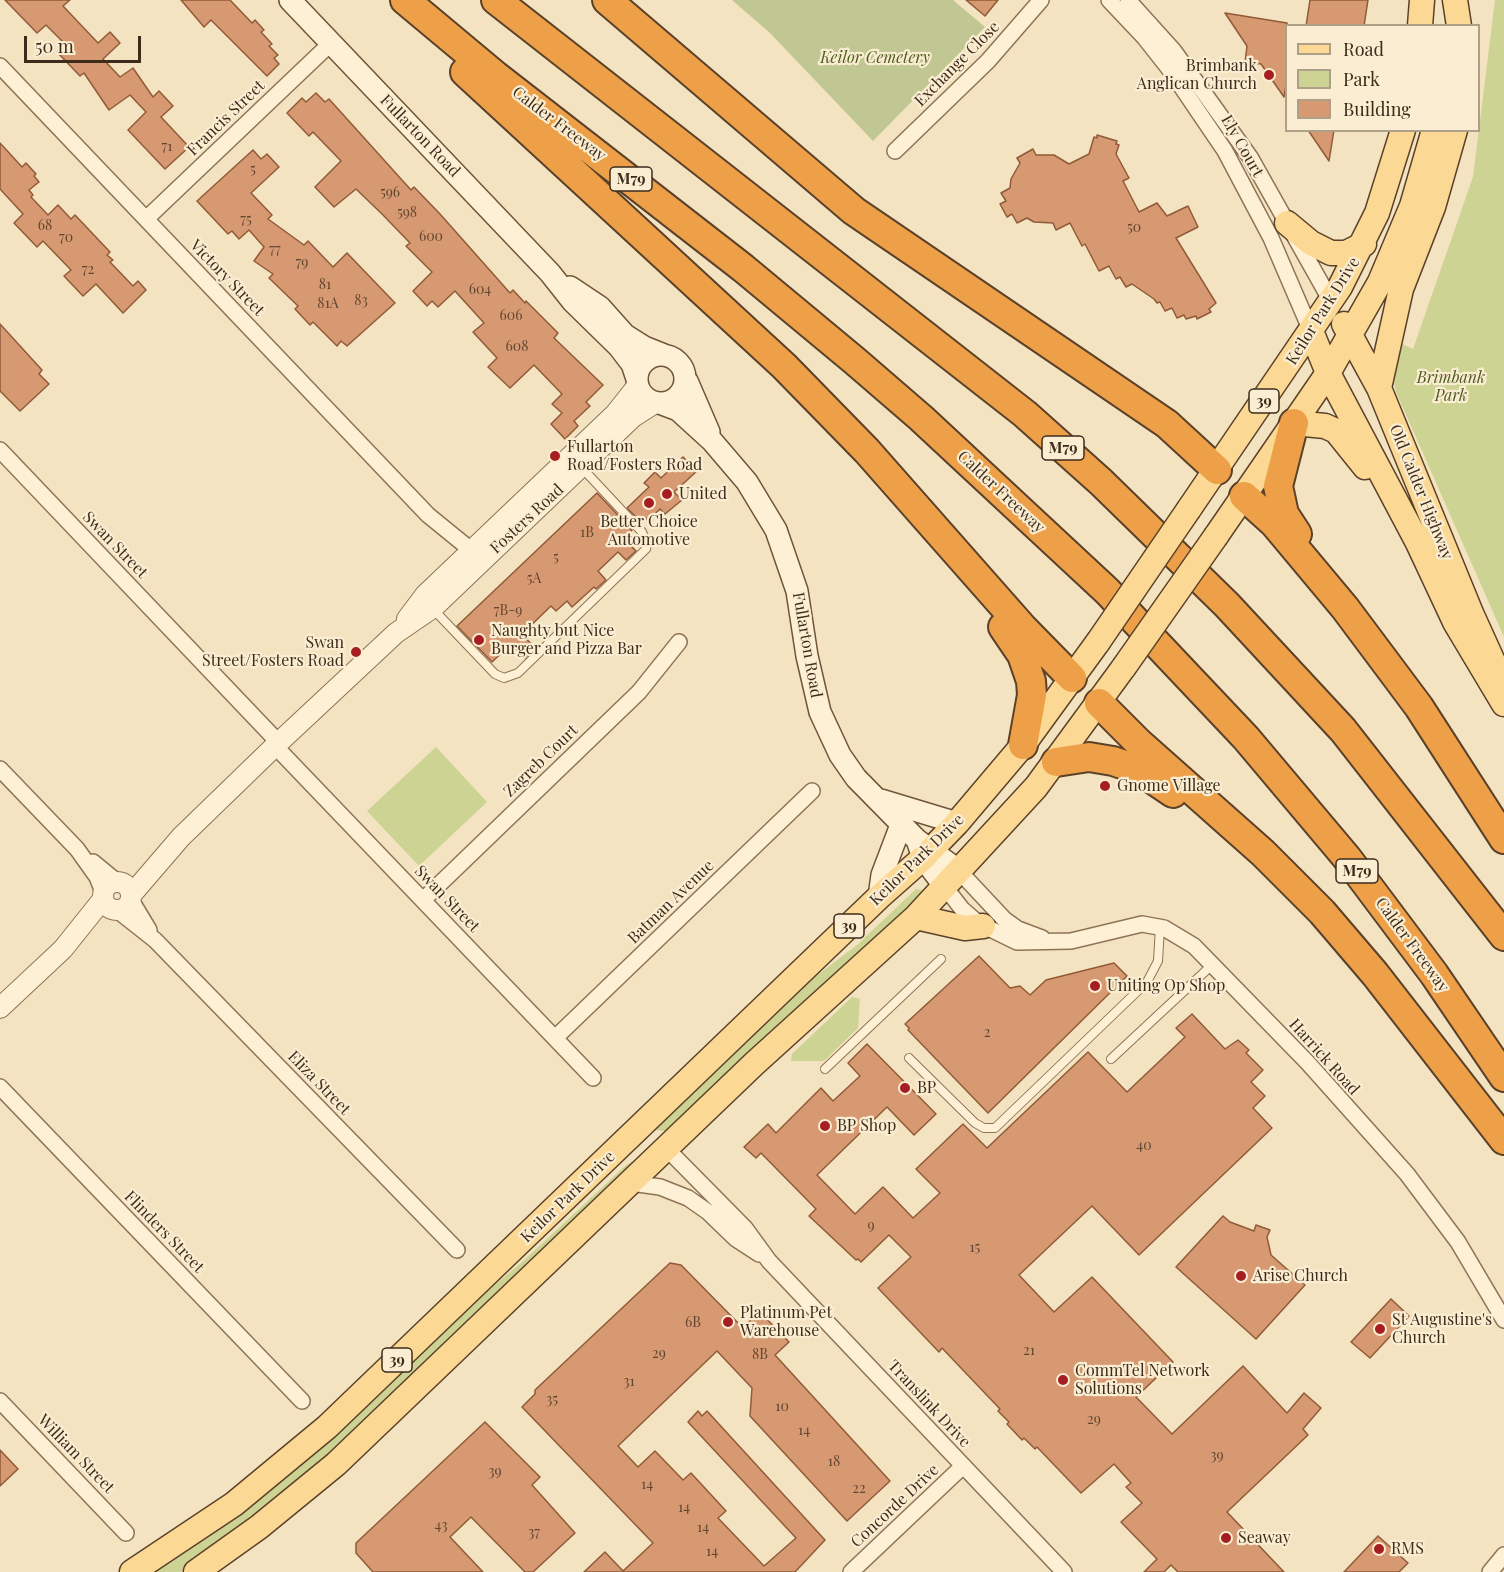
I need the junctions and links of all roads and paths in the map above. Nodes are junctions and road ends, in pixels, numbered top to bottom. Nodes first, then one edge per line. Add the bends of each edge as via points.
1 (290, 0) edge
2 (390, 0) edge
3 (405, 0) edge
4 (496, 0) edge
5 (527, 0) edge
6 (607, 0) edge
7 (1041, 0) edge
8 (1109, 0) edge
9 (1128, 0) edge
10 (1422, 0) edge
11 (1453, 0) edge
12 (1420, 24) edge
13 (1450, 24) edge
14 (1459, 24) edge
15 (331, 43) junction
16 (0, 66) edge
17 (1402, 132) edge
18 (1433, 132) edge
19 (1454, 132) edge
20 (1239, 140) junction
21 (895, 151) dead end
22 (1225, 151) junction
23 (146, 219) junction
24 (1287, 223) junction
25 (1364, 244) junction
26 (550, 273) junction
27 (1332, 301) junction
28 (1311, 331) junction
29 (1350, 336) junction
30 (664, 355) junction
31 (1328, 373) junction
32 (687, 381) junction
33 (637, 382) junction
34 (1378, 388) junction
35 (658, 403) junction
36 (1025, 414) junction
37 (1294, 423) junction
38 (712, 441) junction
39 (0, 450) edge
40 (576, 462) junction
41 (1217, 470) junction
42 (1244, 496) junction
43 (923, 514) junction
44 (1418, 543) junction
45 (470, 558) junction
46 (432, 608) junction
47 (1345, 608) junction
48 (396, 633) junction
49 (679, 642) dead end
50 (1072, 678) junction
51 (1504, 686) edge
52 (1099, 703) junction
53 (1504, 704) edge
54 (277, 744) junction
55 (1023, 745) junction
56 (1056, 762) junction
57 (0, 769) edge
58 (812, 791) dead end
59 (875, 798) junction
60 (957, 823) junction
61 (901, 825) junction
62 (1504, 840) edge
63 (924, 849) junction
64 (952, 879) junction
65 (117, 896) junction
66 (879, 897) junction
67 (423, 900) junction
68 (916, 918) junction
69 (983, 926) junction
70 (1160, 927) junction
71 (1504, 936) edge
72 (1053, 941) junction
73 (940, 960) dead end
74 (1212, 965) junction
75 (1376, 974) junction
76 (0, 1008) edge
77 (555, 1038) junction
78 (909, 1058) dead end
79 (1111, 1059) dead end
80 (825, 1069) dead end
81 (1504, 1077) edge
82 (593, 1078) dead end
83 (0, 1087) edge
84 (643, 1125) junction
85 (1504, 1140) edge
86 (667, 1149) junction
87 (631, 1183) junction
88 (457, 1251) dead end
89 (769, 1260) junction
90 (1504, 1320) edge
91 (0, 1401) edge
92 (302, 1401) dead end
93 (963, 1466) junction
94 (126, 1533) dead end
95 (1504, 1555) edge
96 (132, 1572) edge
97 (196, 1572) edge
98 (851, 1572) edge
99 (1064, 1572) edge
100 (1490, 1572) edge

1 - 15 main road, Fullarton Road
2 - 43 highway via 784,366
3 - 81 highway, Calder Freeway / M79 via 846,354 930,426 1107,591 1246,738 1347,858 1434,974
4 - 36 highway, M79
5 - 36 highway via 933,328
6 - 41 highway via 854,211 1167,424
7 - 21 street, Exchange Close via 988,61
8 - 22 street, Ely Court via 1170,70
9 - 20 street, Ely Court via 1174,51
10 - 12 main road
11 - 13 main road
11 - 14 main road
15 - 23 street, Francis Street
15 - 26 main road, Fullarton Road
16 - 23 street, Victory Street
17 - 25 main road, Keilor Park Drive / 39 via 1389,183
18 - 29 main road, Keilor Park Drive / 39 via 1397,244
19 - 34 main road via 1433,207 1401,289
20 - 22 street
20 - 24 street, Ely Court
22 - 28 street, Ely Court via 1271,238
23 - 45 street, Victory Street
24 - 25 main road via 1311,243 1331,253 1346,253
24 - 27 street, Ely Court
25 - 27 main road, Keilor Park Drive / 39
26 - 30 main road, Fullarton Road via 600,307 625,335
26 - 33 main road, Fullarton Road via 626,356
27 - 28 main road, Keilor Park Drive / 39
27 - 29 main road, Old Calder Highway
28 - 31 main road, Old Calder Highway
28 - 41 main road, Keilor Park Drive / 39
29 - 31 main road, Keilor Park Drive / 39
29 - 34 main road, Old Calder Highway
30 - 32 main road via 678,362
30 - 33 main road via 642,364
31 - 37 main road, Keilor Park Drive / 39
31 - 44 main road, Old Calder Highway
32 - 35 main road via 675,399
32 - 38 main road, Fullarton Road
33 - 35 main road via 644,397
33 - 40 street, Fosters Road via 623,406
34 - 51 main road, Old Calder Highway
35 - 38 main road, Fullarton Road via 678,410
35 - 40 street, Fosters Road via 633,417
36 - 71 highway, M79 via 1134,514 1267,646 1343,730
37 - 42 main road, Keilor Park Drive / 39
37 - 44 main road via 1325,426 1343,438
37 - 47 highway via 1278,482 1280,502
38 - 59 main road, Fullarton Road via 747,482 776,530 797,591 820,712 840,756
39 - 54 street, Swan Street
40 - 45 street, Fosters Road
40 - 46 lane via 642,532 646,549 518,673 504,678 495,674
41 - 42 main road
41 - 50 main road, Keilor Park Drive / 39, bridge
42 - 47 highway via 1274,523
42 - 52 main road, Keilor Park Drive / 39, bridge
43 - 50 highway
43 - 55 highway via 1022,655 1032,695
44 - 53 main road, Old Calder Highway via 1455,622
45 - 46 street, Fosters Road
45 - 48 street, Fosters Road via 425,595
46 - 48 street, Fosters Road
47 - 62 highway via 1419,708
48 - 54 street, Fosters Road
49 - 67 street, Zagreb Court via 639,692
50 - 52 main road
50 - 55 main road, Keilor Park Drive / 39
52 - 56 main road, Keilor Park Drive / 39
52 - 75 highway via 1263,853
54 - 65 street, Fosters Road
54 - 67 street, Swan Street
55 - 60 main road, Keilor Park Drive / 39
56 - 64 main road, Keilor Park Drive / 39
56 - 75 highway via 1095,757 1125,764 1158,781 1277,882
57 - 65 street, Eliza Street
58 - 77 street, Batman Avenue
59 - 60 main road
59 - 61 main road, Fullarton Road
60 - 63 main road, Keilor Park Drive / 39
61 - 63 main road, Fullarton Road
61 - 66 main road via 882,875
63 - 64 main road, Fullarton Road
63 - 66 main road, Keilor Park Drive / 39
64 - 68 main road, Keilor Park Drive / 39
64 - 69 street, Harrick Road via 962,909
64 - 72 street, Harrick Road via 1018,929
65 - 76 street, Fosters Road
65 - 88 street, Eliza Street
66 - 84 main road, Keilor Park Drive / 39
67 - 77 street, Swan Street
68 - 69 main road via 965,928
68 - 86 main road, Keilor Park Drive / 39 via 755,1063
69 - 72 street, Harrick Road via 1017,942
70 - 72 street, Harrick Road via 1142,924 1071,941
70 - 74 street, Harrick Road via 1183,937
70 - 78 lane via 1158,961 1148,982 995,1128 975,1123
73 - 80 lane
74 - 79 lane
74 - 90 street, Harrick Road via 1308,1063 1407,1174 1458,1242
75 - 85 highway
77 - 82 street, Swan Street
83 - 92 street, Flinders Street
84 - 86 main road
84 - 96 main road, Keilor Park Drive / 39 via 311,1441 210,1521
86 - 87 main road, Keilor Park Drive / 39
86 - 89 street, Translink Drive via 745,1228
87 - 89 street, Translink Drive via 660,1187 688,1198 736,1239
87 - 97 main road, Keilor Park Drive / 39 via 336,1464
89 - 93 street, Translink Drive
91 - 94 street, William Street
93 - 98 street, Concorde Drive
93 - 99 street, Translink Drive
95 - 100 street

